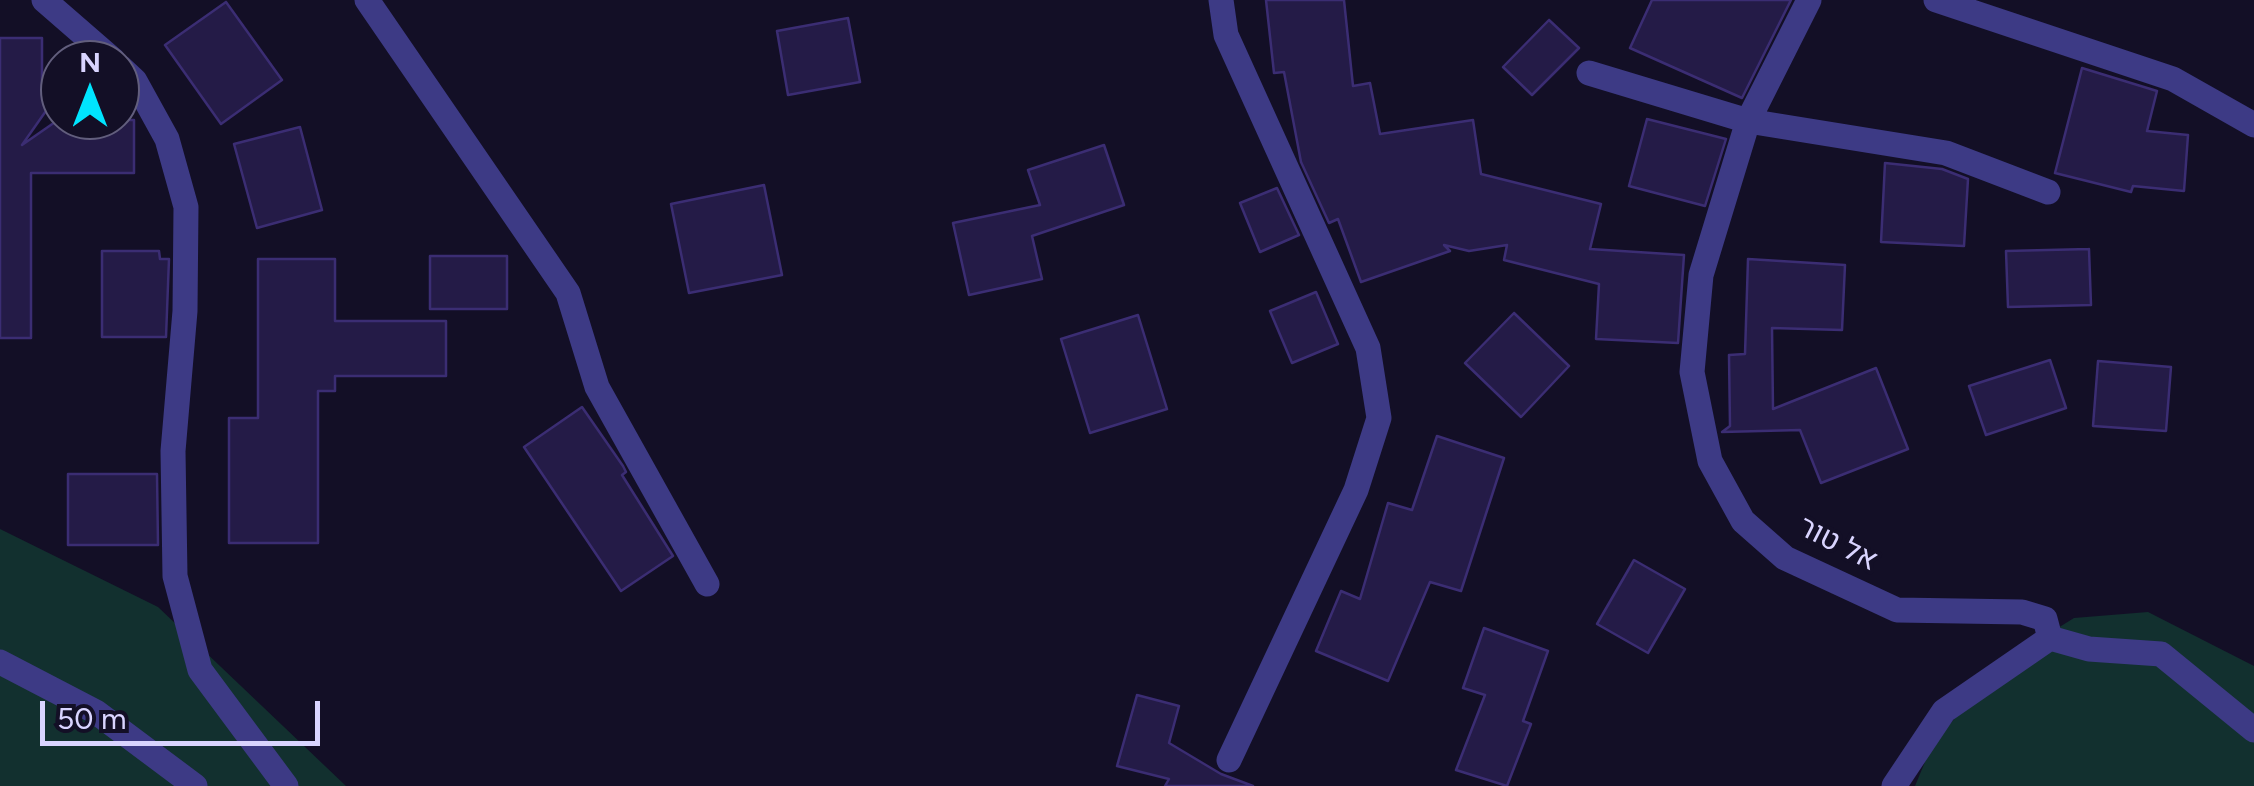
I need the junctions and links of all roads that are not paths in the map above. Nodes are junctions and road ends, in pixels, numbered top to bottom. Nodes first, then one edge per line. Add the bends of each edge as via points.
1 (44, 0) edge
2 (367, 0) edge
3 (1221, 0) edge
4 (1809, 0) edge
5 (1936, 0) edge
6 (90, 40) edge
7 (1590, 73) dead end
8 (140, 92) edge
9 (1748, 120) junction
10 (2254, 125) edge
11 (2048, 192) dead end
12 (707, 584) dead end
13 (2050, 638) junction
14 (0, 662) edge
15 (2254, 730) edge
16 (1229, 760) dead end
17 (195, 786) edge
18 (286, 786) edge
19 (1894, 786) edge

1 - 6 street
2 - 12 street via 568,293 597,387
3 - 16 street via 1226,34 1368,348 1380,418 1356,490
4 - 9 street, אל טור
5 - 10 street via 2173,79
7 - 9 street
8 - 18 street via 167,139 186,207 172,451 175,576 200,670
9 - 11 street via 1946,154
9 - 13 street, אל טור via 1701,275 1692,372 1710,460 1743,520 1785,558 1897,610 2022,612 2045,619
13 - 15 street via 2089,650 2161,654
13 - 19 street via 1944,711
14 - 17 street via 96,712

